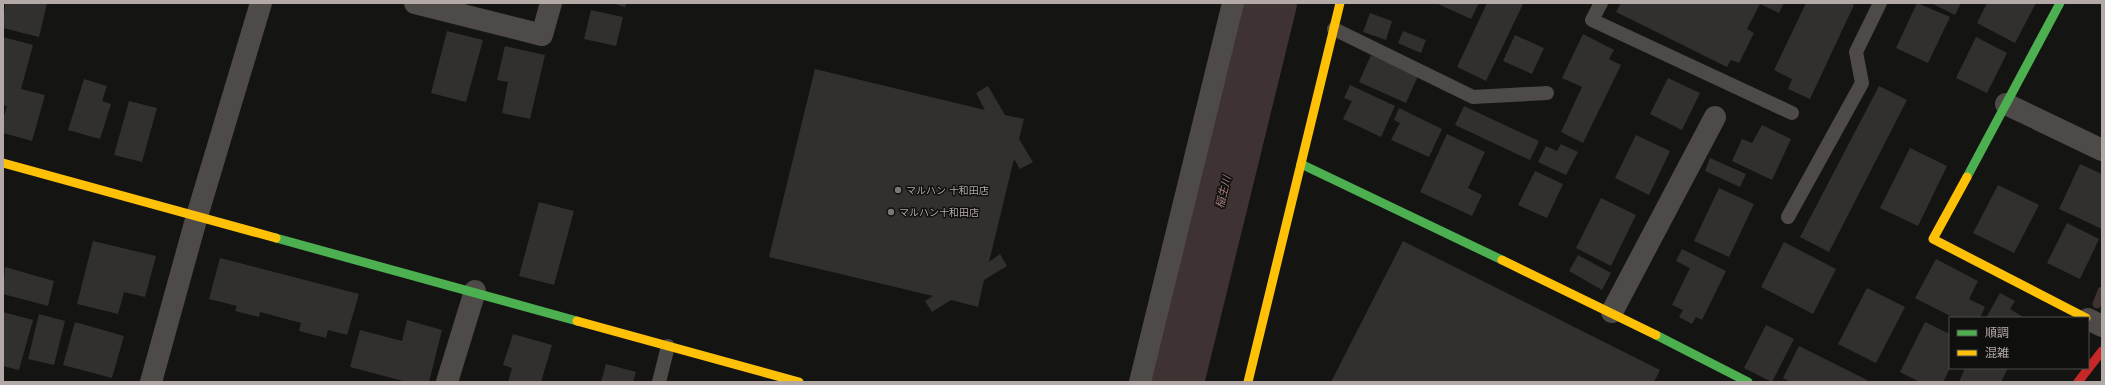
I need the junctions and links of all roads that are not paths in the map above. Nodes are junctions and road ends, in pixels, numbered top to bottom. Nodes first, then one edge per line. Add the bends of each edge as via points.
1 (261, 3) edge
2 (415, 3) edge
3 (551, 3) edge
4 (1233, 3) edge
5 (1340, 3) edge
6 (1601, 3) edge
7 (1880, 3) edge
8 (2060, 3) edge
9 (1334, 29) junction
10 (1547, 93) dead end
11 (2006, 104) junction
12 (1792, 113) dead end
13 (1715, 117) dead end
14 (2102, 150) edge
15 (3, 163) edge
16 (1302, 164) junction
17 (197, 216) junction
18 (1788, 217) dead end
19 (476, 291) junction
20 (1612, 312) junction
21 (2085, 317) edge
22 (2089, 319) edge
23 (2102, 326) edge
24 (668, 346) junction
25 (2102, 351) edge
26 (2089, 368) edge
27 (2088, 369) edge
28 (151, 382) edge
29 (447, 382) edge
30 (659, 382) edge
31 (799, 382) edge
32 (1140, 382) edge
33 (1248, 382) edge
34 (1748, 382) edge
35 (2078, 382) edge

1 - 17 street
2 - 3 street via 542,35
4 - 32 street
5 - 9 street
6 - 12 lane via 1592,20
7 - 18 lane via 1856,52 1862,83
8 - 11 street
9 - 10 lane via 1472,97
9 - 16 street
11 - 14 street
11 - 21 street via 1933,239
13 - 20 street
15 - 17 street
16 - 20 street
16 - 33 street
17 - 19 street
17 - 28 street
19 - 24 street
19 - 29 street
20 - 34 street
22 - 23 street
24 - 30 lane
24 - 31 street
25 - 26 street
27 - 35 street

